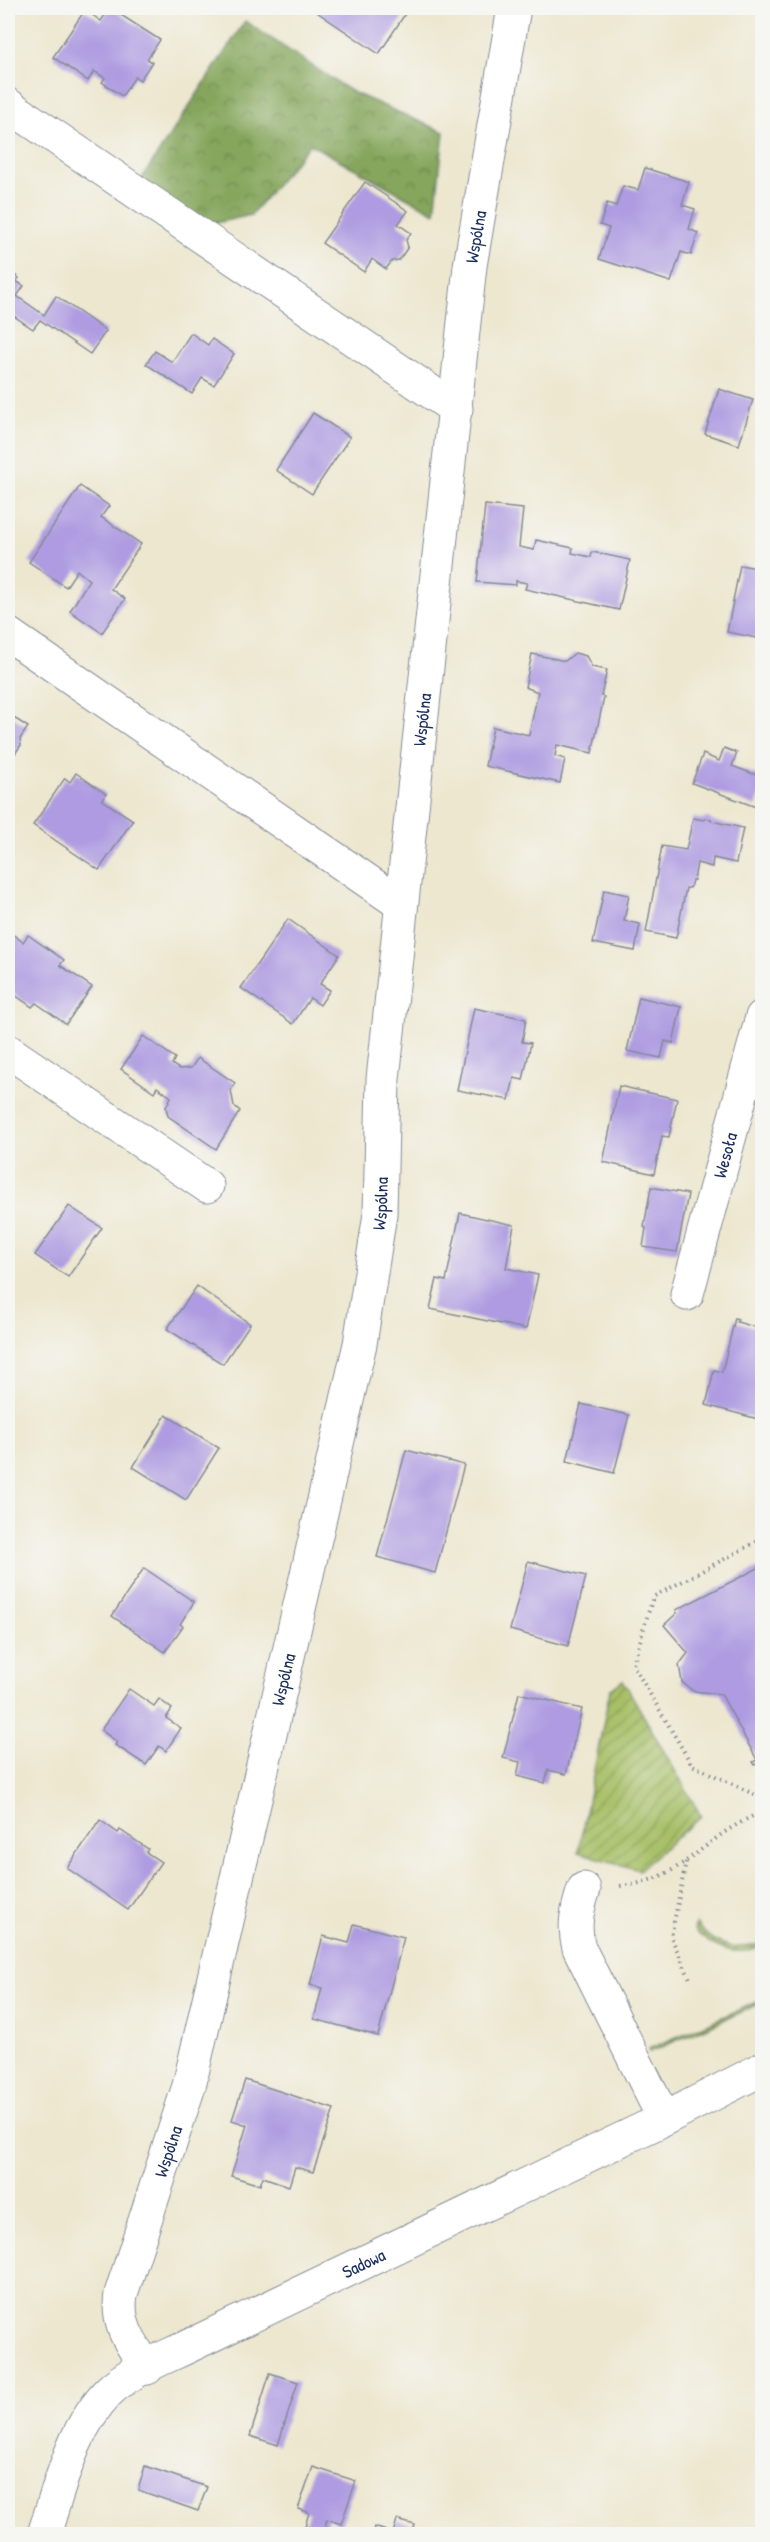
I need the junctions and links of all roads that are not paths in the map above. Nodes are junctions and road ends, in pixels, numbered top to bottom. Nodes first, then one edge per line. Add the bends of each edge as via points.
1 (514, 8) edge
2 (8, 105) edge
3 (456, 409) junction
4 (8, 634) edge
5 (401, 904) junction
6 (762, 1017) edge
7 (8, 1051) edge
8 (207, 1186) dead end
9 (687, 1294) dead end
10 (584, 1889) road end
11 (762, 2069) edge
12 (664, 2119) junction
13 (147, 2368) junction
14 (44, 2535) edge

1 - 3 street, Wspólna via 470,266
2 - 3 street
3 - 5 street, Wspólna
4 - 5 street
5 - 13 street, Wspólna via 382,1079 380,1214 360,1344 189,2086 121,2295 121,2325
6 - 9 street, Wesoła
7 - 8 street
10 - 12 street via 575,1932 579,1948
11 - 12 street, Sadowa
12 - 13 street, Sadowa
13 - 14 street, Sadowa via 108,2392 83,2426

